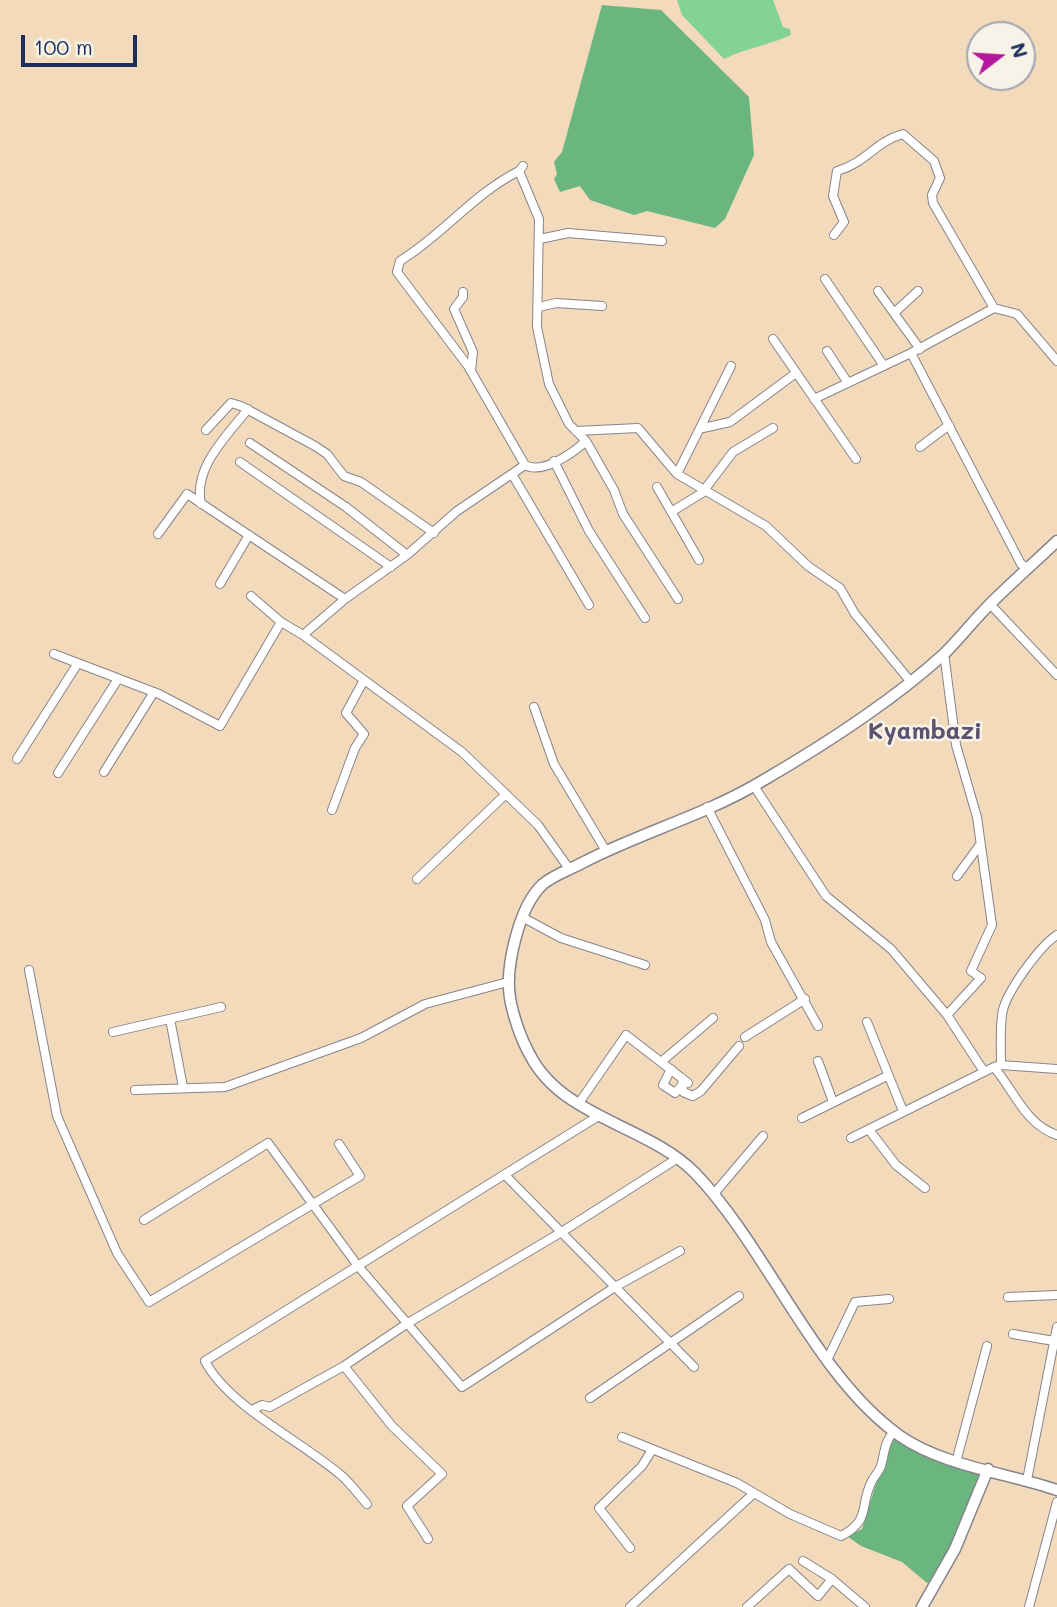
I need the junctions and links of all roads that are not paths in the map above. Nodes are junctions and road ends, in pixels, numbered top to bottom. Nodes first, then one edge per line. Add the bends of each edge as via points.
1 (834, 235) dead end
2 (540, 239) junction
3 (662, 241) dead end
4 (825, 279) dead end
5 (918, 290) dead end
6 (877, 291) dead end
7 (463, 292) dead end
8 (602, 306) dead end
9 (539, 307) junction
10 (994, 308) junction
11 (894, 313) junction
12 (773, 339) dead end
13 (920, 349) junction
14 (827, 351) dead end
15 (911, 354) junction
16 (1057, 361) edge
17 (731, 366) dead end
18 (884, 366) junction
19 (471, 371) junction
20 (796, 373) junction
21 (848, 383) junction
22 (814, 399) junction
23 (247, 409) junction
24 (950, 425) junction
25 (703, 428) junction
26 (773, 428) dead end
27 (206, 430) dead end
28 (576, 431) junction
29 (586, 441) junction
30 (250, 443) dead end
31 (920, 447) dead end
32 (856, 459) dead end
33 (554, 461) junction
34 (240, 462) dead end
35 (524, 465) junction
36 (513, 474) junction
37 (677, 474) junction
38 (657, 487) dead end
39 (704, 488) junction
40 (201, 504) junction
41 (671, 512) junction
42 (434, 533) junction
43 (158, 534) dead end
44 (248, 535) junction
45 (1057, 541) edge
46 (407, 555) junction
47 (699, 560) dead end
48 (391, 567) junction
49 (1028, 568) junction
50 (220, 584) dead end
51 (251, 596) dead end
52 (345, 599) junction
53 (678, 599) dead end
54 (589, 604) dead end
55 (990, 604) junction
56 (645, 618) dead end
57 (281, 622) junction
58 (303, 635) junction
59 (54, 653) dead end
60 (944, 653) junction
61 (78, 663) junction
62 (1057, 675) edge
63 (118, 678) junction
64 (364, 680) junction
65 (910, 681) junction
66 (154, 692) junction
67 (534, 707) dead end
68 (17, 759) dead end
69 (104, 772) dead end
70 (58, 773) dead end
71 (754, 786) junction
72 (506, 794) junction
73 (707, 807) junction
74 (332, 810) dead end
75 (979, 846) junction
76 (606, 851) junction
77 (570, 870) junction
78 (957, 876) dead end
79 (416, 879) dead end
80 (522, 917) junction
81 (1057, 935) edge
82 (645, 965) dead end
83 (29, 970) dead end
84 (508, 982) junction
85 (805, 999) junction
86 (221, 1007) dead end
87 (947, 1015) junction
88 (713, 1018) dead end
89 (170, 1019) junction
90 (867, 1022) dead end
91 (818, 1026) dead end
92 (113, 1032) dead end
93 (745, 1037) dead end
94 (739, 1045) dead end
95 (818, 1061) dead end
96 (661, 1062) junction
97 (998, 1066) junction
98 (671, 1069) junction
99 (1057, 1069) edge
100 (983, 1070) junction
101 (887, 1076) junction
102 (685, 1080) junction
103 (183, 1087) junction
104 (135, 1090) dead end
105 (833, 1102) junction
106 (579, 1103) junction
107 (903, 1111) junction
108 (600, 1115) junction
109 (802, 1118) dead end
110 (870, 1131) junction
111 (1057, 1135) edge
112 (763, 1136) dead end
113 (851, 1138) dead end
114 (339, 1144) dead end
115 (678, 1158) junction
116 (505, 1175) junction
117 (925, 1188) dead end
118 (713, 1195) junction
119 (314, 1206) junction
120 (144, 1220) dead end
121 (560, 1233) junction
122 (680, 1251) dead end
123 (358, 1266) junction
124 (615, 1287) junction
125 (1057, 1295) edge
126 (739, 1296) dead end
127 (1008, 1297) dead end
128 (889, 1299) dead end
129 (408, 1323) junction
130 (1057, 1327) edge
131 (1013, 1334) dead end
132 (1054, 1341) junction
133 (672, 1344) junction
134 (987, 1346) dead end
135 (828, 1358) junction
136 (344, 1366) junction
137 (694, 1367) dead end
138 (590, 1398) dead end
139 (252, 1410) junction
140 (894, 1431) junction
141 (622, 1437) dead end
142 (652, 1450) junction
143 (956, 1462) junction
144 (988, 1469) junction
145 (1027, 1480) junction
146 (1057, 1490) edge
147 (753, 1494) junction
148 (1057, 1502) edge
149 (367, 1504) dead end
150 (428, 1539) dead end
151 (630, 1548) dead end
152 (803, 1561) dead end
153 (832, 1579) junction
154 (630, 1607) edge
155 (747, 1607) edge
156 (865, 1607) edge
157 (922, 1607) edge
158 (1029, 1607) edge

1 - 10 street via 844,222 833,196 837,171 869,156 883,140 903,134 934,161 940,178 933,203
2 - 3 street via 568,233
2 - 9 street
2 - 19 street via 539,219 521,169 472,201 431,242 397,267
4 - 18 street
5 - 11 street
6 - 11 street
7 - 19 street via 454,309 473,352
8 - 9 street via 556,303
9 - 28 street via 537,327 549,384
10 - 13 street
10 - 16 street via 1017,314
11 - 13 street
12 - 20 street
13 - 15 street
14 - 21 street
15 - 18 street
15 - 24 street
17 - 25 street
18 - 21 street
19 - 35 street
20 - 22 street
20 - 25 street via 730,422
21 - 22 street
22 - 32 street
23 - 27 street via 231,403
23 - 40 street via 209,459 199,491
23 - 42 street via 315,446 344,476 361,481
24 - 31 street
24 - 49 street via 1021,565
25 - 37 street
26 - 39 street via 733,452
28 - 29 street
28 - 37 street via 638,428
29 - 33 street
29 - 53 street via 623,514
30 - 46 street via 346,507
33 - 35 street via 536,468
33 - 56 street via 589,531
34 - 48 street
35 - 36 street
36 - 42 street via 457,511
36 - 54 street
37 - 39 street
38 - 41 street
39 - 41 street
39 - 65 street via 766,526 808,566 840,588 855,614
40 - 43 street via 187,494
40 - 44 street
41 - 47 street
42 - 46 street
44 - 50 street
44 - 52 street
45 - 49 street
46 - 48 street
48 - 52 street
49 - 55 street
51 - 57 street
52 - 58 street
55 - 60 street
55 - 62 street
57 - 58 street
57 - 66 street via 220,726
58 - 64 street
59 - 61 street
60 - 65 street
60 - 75 street via 956,745 977,817
61 - 63 street
61 - 68 street
63 - 66 street
63 - 70 street
64 - 72 street via 462,752
64 - 74 street via 346,713 365,734 355,748
65 - 71 street
66 - 69 street
67 - 76 street via 554,764
71 - 73 street
71 - 87 street via 826,895 891,949
72 - 77 street via 538,825
72 - 79 street
73 - 76 street
73 - 85 street via 765,920 771,942
75 - 78 street
75 - 87 street via 992,925 971,971 981,978
76 - 77 street
77 - 80 street via 543,885
80 - 82 street via 561,938
80 - 84 street
81 - 97 street via 1006,999
83 - 119 street via 57,1116 117,1253 149,1302
84 - 103 street via 425,1004 360,1038 225,1087
84 - 106 street via 510,1001 531,1057 556,1086
85 - 91 street
85 - 93 street
86 - 89 street
87 - 100 street
88 - 96 street
89 - 92 street
89 - 103 street
90 - 101 street
94 - 102 street via 701,1091 693,1096 684,1091
95 - 105 street
96 - 98 street
96 - 106 street via 626,1035
97 - 99 street
97 - 100 street
97 - 111 street via 1030,1119
98 - 102 street
98 - 102 street via 663,1085 675,1093
100 - 107 street
101 - 105 street
101 - 107 street
103 - 104 street
105 - 109 street
106 - 108 street
107 - 110 street
108 - 115 street
108 - 116 street
110 - 113 street
110 - 117 street via 896,1165
112 - 118 street
114 - 119 street via 360,1176
115 - 118 street
115 - 121 street
116 - 121 street
116 - 123 street
118 - 135 street
119 - 120 street via 268,1143
119 - 123 street
121 - 124 street
121 - 129 street
122 - 124 street
123 - 129 street
123 - 139 street via 205,1361 211,1373
124 - 129 street via 462,1387
124 - 133 street
125 - 127 street
126 - 133 street
128 - 135 street via 855,1302
129 - 136 street
130 - 132 street
131 - 132 street
132 - 145 street
133 - 137 street
133 - 138 street
134 - 143 street
135 - 140 street via 863,1402
136 - 139 street via 270,1407
136 - 150 street via 391,1426 442,1474 407,1506
139 - 149 street via 342,1476
140 - 143 street
140 - 147 street via 884,1446 862,1520 841,1536
141 - 142 street
142 - 147 street via 737,1483
142 - 151 street via 599,1508
143 - 144 street
144 - 145 street
144 - 157 street via 955,1549
145 - 146 street
147 - 154 street
148 - 158 street
152 - 153 street
153 - 155 street via 818,1596 789,1569
153 - 156 street

